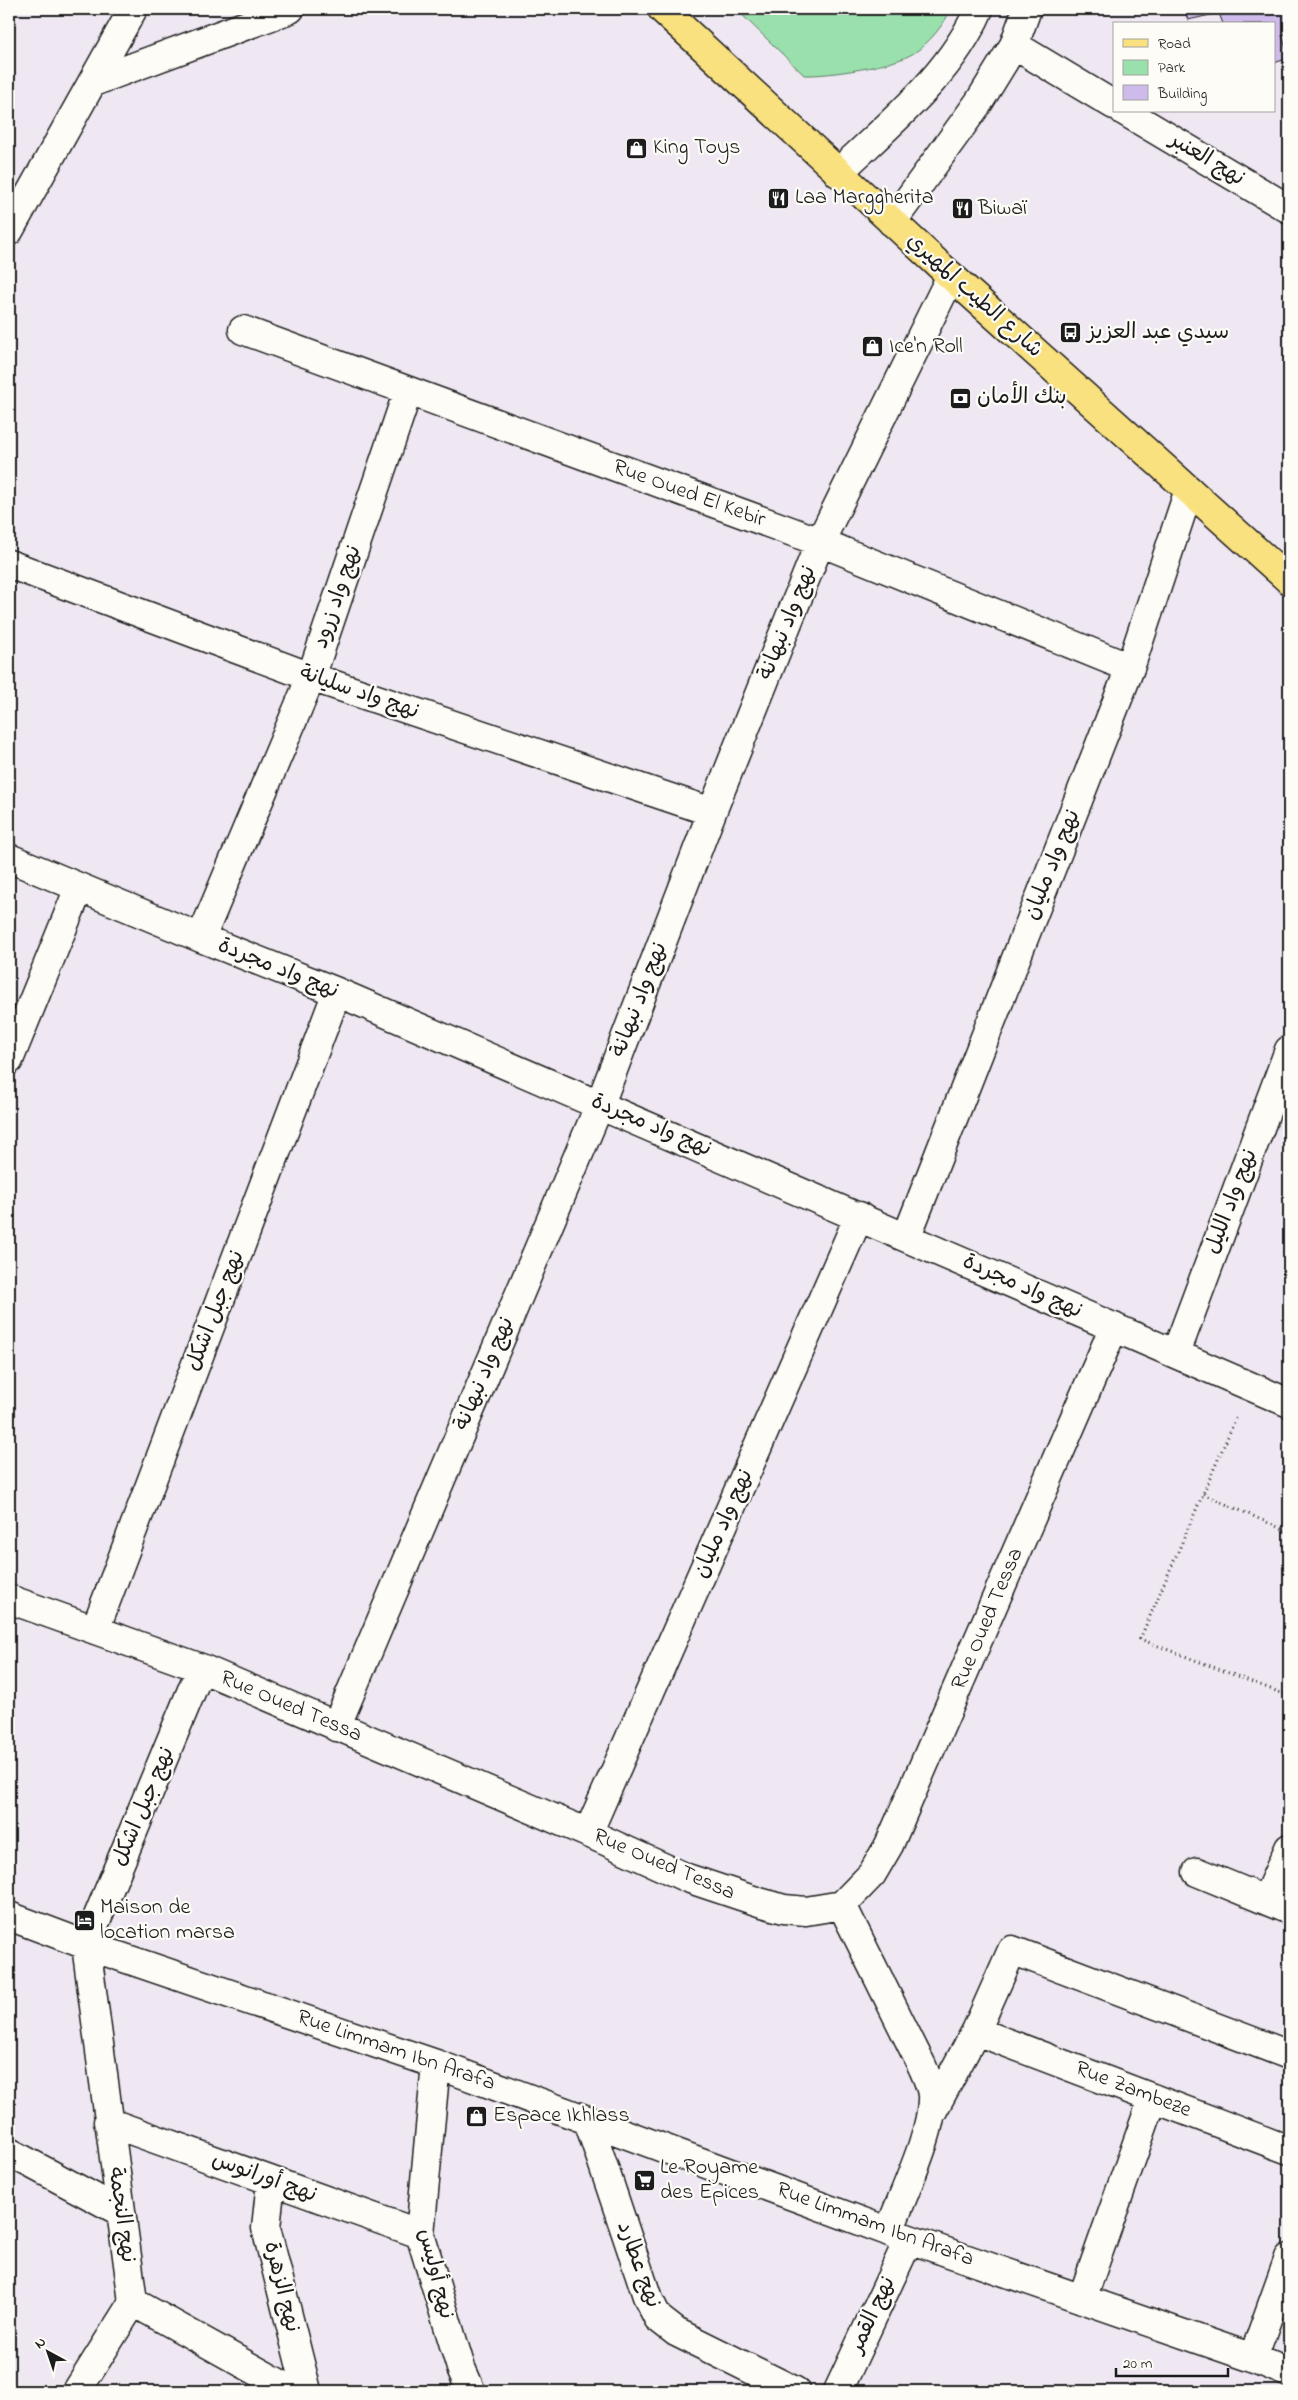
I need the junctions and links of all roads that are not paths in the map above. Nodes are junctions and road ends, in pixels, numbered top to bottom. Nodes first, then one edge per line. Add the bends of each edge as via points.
1 (133, 9) edge
2 (290, 9) edge
3 (662, 9) edge
4 (979, 9) edge
5 (1027, 9) edge
6 (1014, 46) junction
7 (93, 82) junction
8 (1113, 104) edge
9 (1126, 112) edge
10 (838, 173) junction
11 (1289, 209) edge
12 (892, 222) junction
13 (9, 232) edge
14 (951, 276) junction
15 (243, 330) dead end
16 (408, 391) junction
17 (1189, 490) junction
18 (820, 542) junction
19 (9, 564) edge
20 (1289, 580) edge
21 (1130, 668) junction
22 (311, 677) junction
23 (712, 812) junction
24 (9, 858) edge
25 (79, 888) junction
26 (200, 938) junction
27 (337, 992) junction
28 (1289, 1050) edge
29 (9, 1060) edge
30 (600, 1104) junction
31 (859, 1216) junction
32 (907, 1236) junction
33 (1114, 1327) junction
34 (1176, 1353) junction
35 (1289, 1403) edge
36 (9, 1599) edge
37 (95, 1630) junction
38 (201, 1668) junction
39 (336, 1727) junction
40 (588, 1833) junction
41 (1289, 1848) edge
42 (1197, 1872) dead end
43 (842, 1904) junction
44 (1278, 1905) edge
45 (9, 1916) edge
46 (86, 1945) junction
47 (976, 2031) junction
48 (1289, 2055) edge
49 (436, 2064) junction
50 (1153, 2098) junction
51 (932, 2112) junction
52 (588, 2120) junction
53 (108, 2122) junction
54 (1289, 2150) edge
55 (16, 2163) edge
56 (271, 2181) junction
57 (121, 2212) junction
58 (420, 2234) junction
59 (899, 2235) junction
60 (1289, 2258) edge
61 (1082, 2299) junction
62 (133, 2302) junction
63 (1253, 2358) junction
64 (1289, 2373) edge
65 (77, 2391) edge
66 (294, 2391) edge
67 (308, 2391) edge
68 (471, 2391) edge
69 (795, 2391) edge
70 (838, 2391) edge

1 - 7 street
2 - 7 street
3 - 10 main road, شارع الطيب المهيري
4 - 10 street via 942,70
5 - 6 street
6 - 8 street
6 - 12 street via 979,102
7 - 13 street
9 - 11 street, نهج العنبر
10 - 12 main road, شارع الطيب المهيري
12 - 14 main road, شارع الطيب المهيري
14 - 17 main road, شارع الطيب المهيري
14 - 18 street, نهج واد نبهانة
15 - 16 street, Rue Oued El Kebir
16 - 18 street, Rue Oued El Kebir
16 - 22 street, نهج واد زرود
17 - 20 main road, شارع الطيب المهيري
17 - 21 street, نهج واد مليان
18 - 21 street, Rue Oued El Kebir
18 - 23 street, نهج واد نبهانة
19 - 22 street, نهج واد سليانة
21 - 32 street, نهج واد مليان
22 - 23 street, نهج واد سليانة
22 - 26 street, نهج واد زرود
23 - 30 street, نهج واد نبهانة
24 - 25 street, نهج واد مجردة
25 - 26 street, نهج واد مجردة
25 - 29 street
26 - 27 street, نهج واد مجردة
27 - 30 street, نهج واد مجردة
27 - 37 street, نهج جبل اشكل
28 - 34 street, نهج واد الليل
30 - 31 street, نهج واد مجردة
30 - 39 street, نهج واد نبهانة
31 - 32 street, نهج واد مجردة
31 - 40 street, نهج واد مليان
32 - 33 street, نهج واد مجردة
33 - 34 street, نهج واد مجردة
33 - 43 street, Rue Oued Tessa via 889,1845 872,1874
34 - 35 street, نهج واد مجردة
36 - 37 street, Rue Oued Tessa
37 - 38 street, Rue Oued Tessa
38 - 39 street, Rue Oued Tessa
38 - 46 street, نهج جبل اشكل
39 - 40 street, Rue Oued Tessa
40 - 43 street, Rue Oued Tessa via 687,1878 759,1902 806,1911
41 - 44 street
42 - 44 street
43 - 51 street via 928,2079
45 - 46 street, Rue Limmam Ibn Arafa
46 - 49 street, Rue Limmam Ibn Arafa
46 - 53 street, نهج النجمة
47 - 48 street via 1012,1950
47 - 50 street, Rue Zambeze
47 - 51 street
49 - 52 street, Rue Limmam Ibn Arafa
49 - 58 street, نهج أوليس
50 - 54 street, Rue Zambeze
50 - 61 street
51 - 59 street, نهج القمر via 913,2172
52 - 59 street, Rue Limmam Ibn Arafa
52 - 69 street, نهج عطارد via 647,2296 658,2318 676,2332
53 - 56 street, نهج أورانوس
53 - 57 street, نهج النجمة
55 - 57 street
56 - 58 street, نهج أورانوس
56 - 67 street, نهج الزهرة via 266,2228
57 - 62 street, نهج النجمة
58 - 68 street, نهج أوليس
59 - 61 street, Rue Limmam Ibn Arafa
59 - 70 street, نهج القمر
60 - 63 street
61 - 63 street, Rue Limmam Ibn Arafa
62 - 65 street
62 - 66 street
63 - 64 street, Rue Limmam Ibn Arafa

